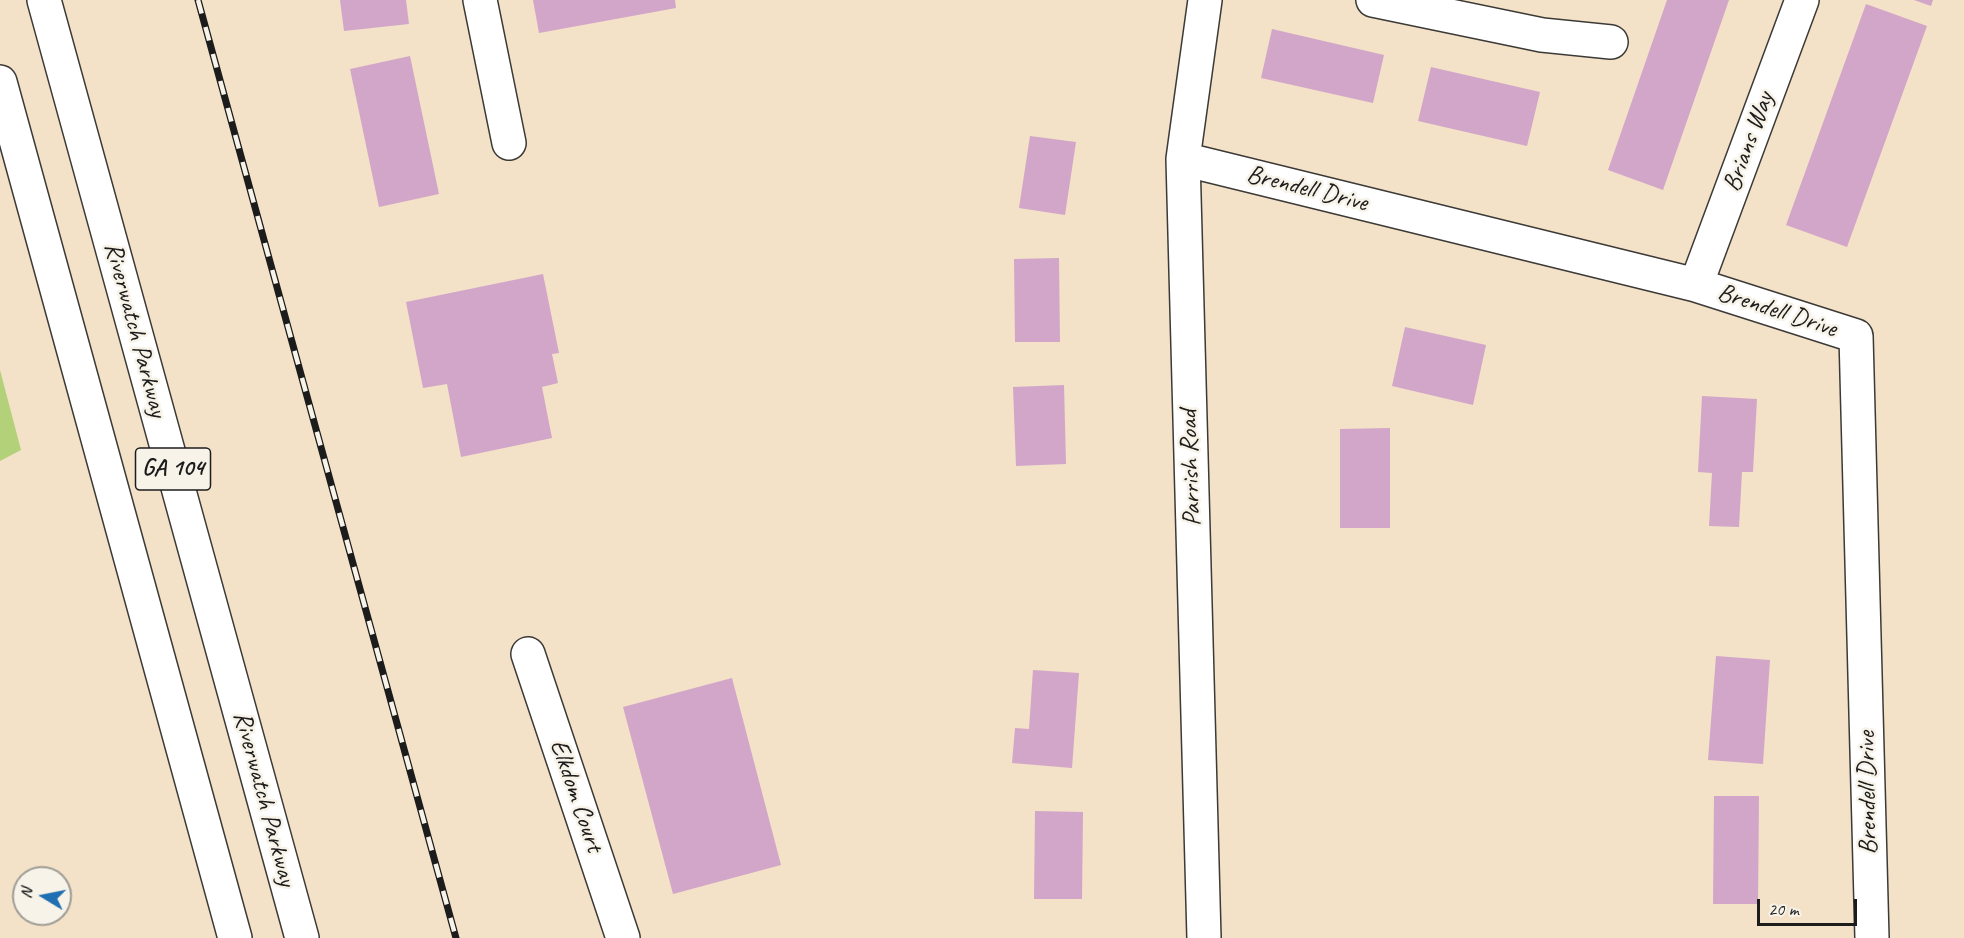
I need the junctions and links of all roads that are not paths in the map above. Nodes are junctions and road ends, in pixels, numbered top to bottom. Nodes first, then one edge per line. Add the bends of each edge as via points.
1 (44, 0) edge
2 (480, 0) edge
3 (1205, 0) edge
4 (1373, 0) edge
5 (1802, 0) edge
6 (1611, 42) dead end
7 (0, 82) edge
8 (509, 143) dead end
9 (1183, 159) junction
10 (1696, 285) junction
11 (528, 654) dead end
12 (235, 938) edge
13 (302, 938) edge
14 (623, 938) edge
15 (1204, 938) edge
16 (1872, 938) edge

1 - 13 street, Riverwatch Parkway / GA 104
2 - 8 street
3 - 9 street, Parrish Road
4 - 6 street via 1542,35
5 - 10 street, Brians Way
7 - 12 street, GA 104
9 - 10 street, Brendell Drive
9 - 15 street, Parrish Road
10 - 16 street, Brendell Drive via 1856,336
11 - 14 street, Elkdom Court

